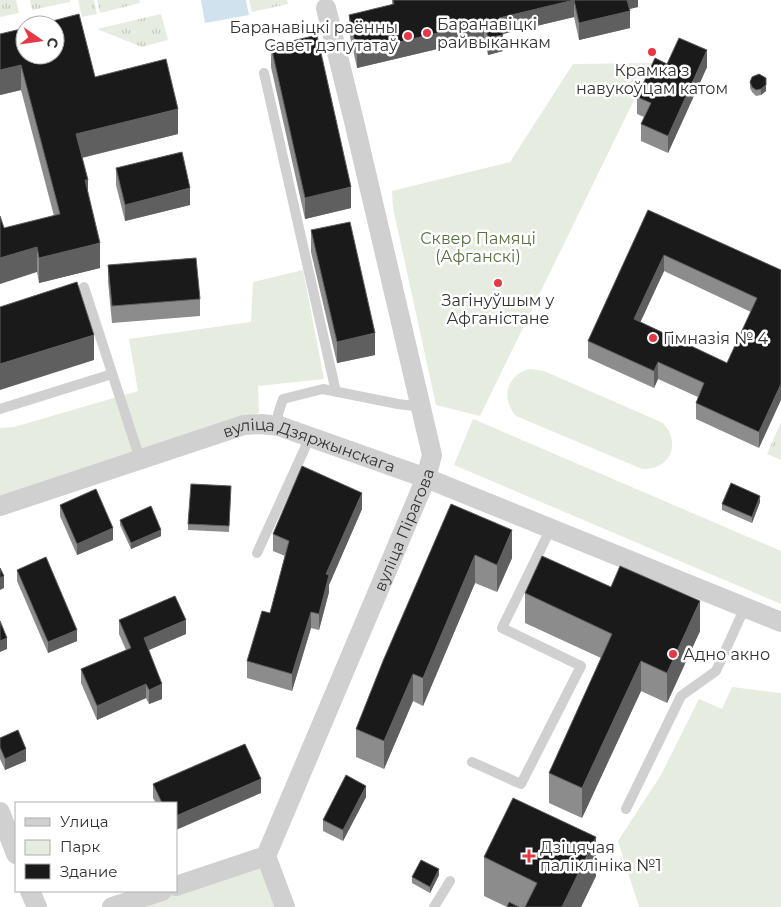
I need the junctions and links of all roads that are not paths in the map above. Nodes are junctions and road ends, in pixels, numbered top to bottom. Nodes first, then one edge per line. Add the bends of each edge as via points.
1 (326, 8) dead end
2 (264, 73) dead end
3 (84, 287) dead end
4 (112, 374) junction
5 (336, 392) junction
6 (422, 406) junction
7 (0, 409) edge
8 (279, 426) junction
9 (308, 437) junction
10 (140, 460) junction
11 (426, 478) junction
12 (0, 506) edge
13 (551, 528) junction
14 (257, 553) dead end
15 (745, 607) junction
16 (781, 622) edge
17 (472, 762) dead end
18 (626, 809) dead end
19 (0, 812) edge
20 (15, 851) edge
21 (266, 856) junction
22 (450, 881) dead end
23 (178, 885) edge
24 (30, 892) edge
25 (159, 892) edge
26 (37, 907) edge
27 (112, 907) edge
28 (285, 907) edge
29 (434, 907) edge

1 - 6 street, вуліца Пірагова
2 - 5 lane
3 - 4 lane
4 - 7 lane
4 - 10 lane
5 - 6 lane
5 - 8 lane via 323,389 283,399 278,414
6 - 11 street, вуліца Пірагова via 432,455
8 - 9 street, вуліца Дзяржынскага
8 - 10 street, вуліца Дзяржынскага via 244,425
9 - 11 street, вуліца Дзяржынскага
9 - 14 lane
10 - 12 street, вуліца Дзяржынскага
11 - 13 street, вуліца Дзяржынскага
11 - 21 street, вуліца Пірагова
13 - 15 street, вуліца Дзяржынскага
13 - 17 lane via 502,628 581,666 521,784
15 - 16 street, вуліца Дзяржынскага
15 - 18 lane via 716,671 681,696
19 - 20 street
21 - 23 street
21 - 28 street
22 - 29 lane
24 - 26 street
25 - 27 street

